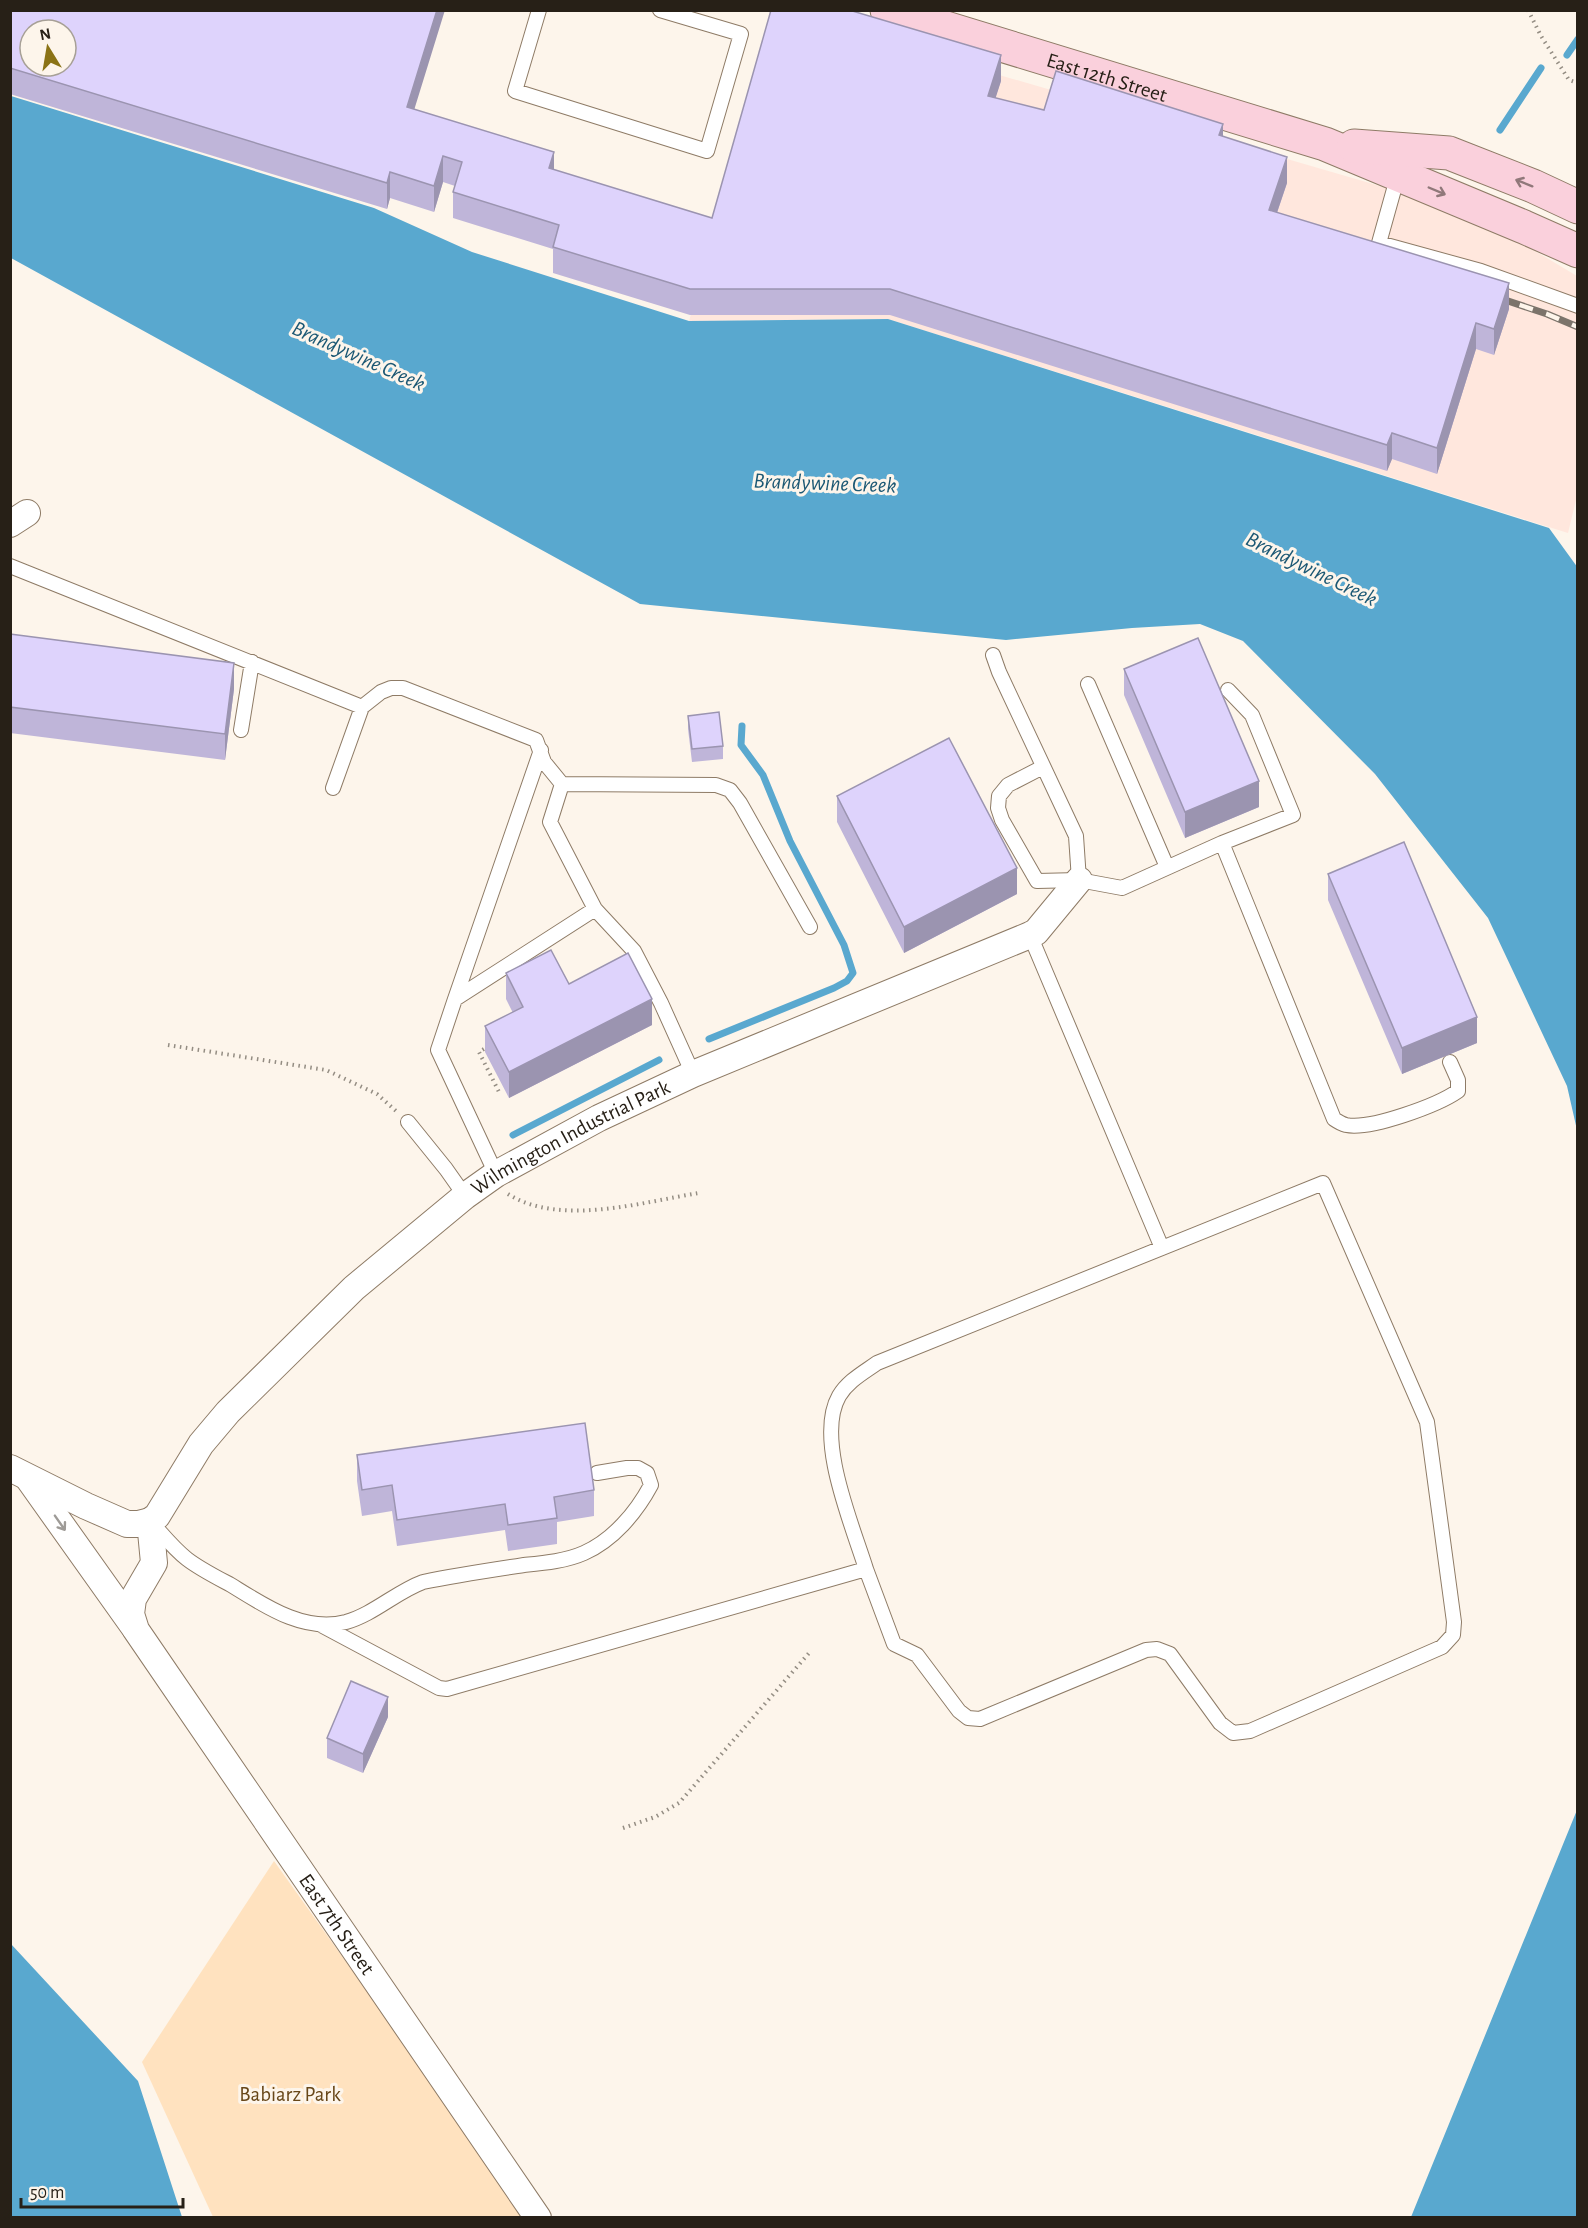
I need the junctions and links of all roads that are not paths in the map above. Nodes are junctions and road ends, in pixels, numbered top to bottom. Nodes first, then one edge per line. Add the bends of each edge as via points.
1 (538, 10) edge
2 (660, 10) edge
3 (887, 10) edge
4 (1325, 144) junction
5 (1398, 174) junction
6 (1578, 207) edge
7 (1578, 251) edge
8 (1578, 306) edge
9 (10, 566) edge
10 (993, 654) dead end
11 (252, 662) junction
12 (1088, 684) dead end
13 (1228, 690) dead end
14 (362, 707) junction
15 (241, 730) dead end
16 (541, 750) junction
17 (1043, 767) junction
18 (562, 784) junction
19 (333, 788) dead end
20 (1222, 843) junction
21 (1167, 867) junction
22 (1079, 880) junction
23 (595, 909) junction
24 (810, 927) dead end
25 (1030, 935) junction
26 (455, 999) junction
27 (1450, 1062) dead end
28 (693, 1074) junction
29 (408, 1122) road end
30 (492, 1177) junction
31 (465, 1196) junction
32 (1162, 1248) junction
33 (18, 1472) edge
34 (597, 1473) dead end
35 (150, 1521) junction
36 (866, 1569) junction
37 (321, 1625) junction
38 (136, 1630) junction
39 (538, 2217) edge

1 - 2 lane via 515,91 708,151 741,34
3 - 4 main road, East 12th Street
4 - 5 main road, East 12th Street
6 -> 4 main road, East 12th Street via 1449,153
5 -> 7 main road, East 12th Street
5 - 8 lane via 1379,243 1481,271
9 - 11 lane
10 - 17 lane
11 - 14 lane
11 - 15 lane
12 - 21 lane
13 - 20 lane via 1252,716 1293,815
14 - 16 lane via 381,692 403,688 536,740
14 - 19 lane
16 - 18 lane via 544,762
16 - 26 lane
17 - 22 lane via 1076,836
17 - 22 lane via 1008,785 999,796 998,808 1037,881
18 - 23 lane via 550,822
18 - 24 lane via 716,785 730,790
20 - 21 lane
20 - 27 lane via 1334,1119 1346,1125 1375,1124 1446,1100 1458,1091
21 - 22 lane via 1122,888
22 - 25 street, Wilmington Industrial Park
23 - 26 lane
23 - 28 lane via 634,951
25 - 28 street, Wilmington Industrial Park
25 - 32 lane
26 - 30 lane via 438,1050
28 - 30 street, Wilmington Industrial Park via 599,1118
29 - 31 lane
30 - 31 street, Wilmington Industrial Park
31 - 35 street, Wilmington Industrial Park via 354,1288 228,1412 201,1444 157,1516
32 - 36 lane via 877,1363 852,1380 832,1411 830,1433 839,1482
32 - 36 lane via 1323,1183 1427,1422 1454,1622 1453,1635 1442,1647 1250,1731 1233,1733 1221,1723 1170,1654 1157,1649 1146,1650 980,1719 968,1718 916,1655 894,1644
33 - 35 street, East 7th Street via 127,1524
33 -> 38 street, East 7th Street
34 - 37 lane via 638,1468 647,1473 651,1485 629,1519 600,1545 553,1561 423,1582 405,1588 366,1614 346,1622
35 - 37 lane via 187,1559 272,1610
35 - 38 street, East 7th Street via 154,1563 133,1599 131,1614
36 - 37 lane via 447,1689
38 - 39 street, East 7th Street

